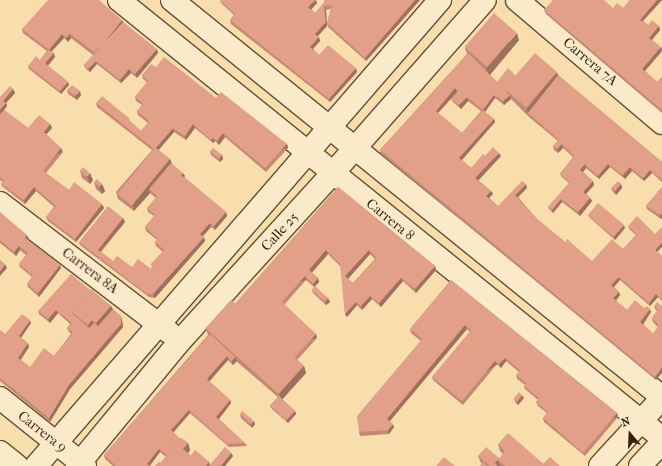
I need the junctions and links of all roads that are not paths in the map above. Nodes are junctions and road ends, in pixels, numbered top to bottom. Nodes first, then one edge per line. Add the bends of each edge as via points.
1 (120, 0) edge
2 (172, 0) edge
3 (440, 0) edge
4 (485, 0) edge
5 (517, 0) edge
6 (662, 124) edge
7 (328, 127) junction
8 (354, 149) junction
9 (308, 151) junction
10 (333, 173) junction
11 (0, 203) edge
12 (158, 324) junction
13 (180, 341) junction
14 (0, 398) edge
15 (662, 398) edge
16 (640, 422) junction
17 (662, 438) edge
18 (56, 442) junction
19 (662, 442) edge
20 (0, 452) edge
21 (81, 465) edge
22 (17, 466) edge
23 (36, 466) edge
24 (600, 466) edge
25 (640, 466) edge

1 - 9 street, Carrera 8
2 - 7 street
3 - 7 street
4 - 8 street, Calle 25
5 - 6 street, Carrera 7A
7 - 8 street
7 - 9 street
8 - 10 street, Calle 25
8 - 15 street
9 - 10 street, Carrera 8
9 - 12 street
10 - 13 street, Calle 25
10 - 16 street, Carrera 8
11 - 12 street, Carrera 8A
12 - 13 street, Carrera 8A
12 - 18 street
13 - 21 street, Calle 25
14 - 18 street, Carrera 9
15 - 16 street
16 - 17 street, Carrera 8
16 - 24 street
18 - 21 street, Carrera 9
18 - 23 street
19 - 25 street
20 - 22 street

